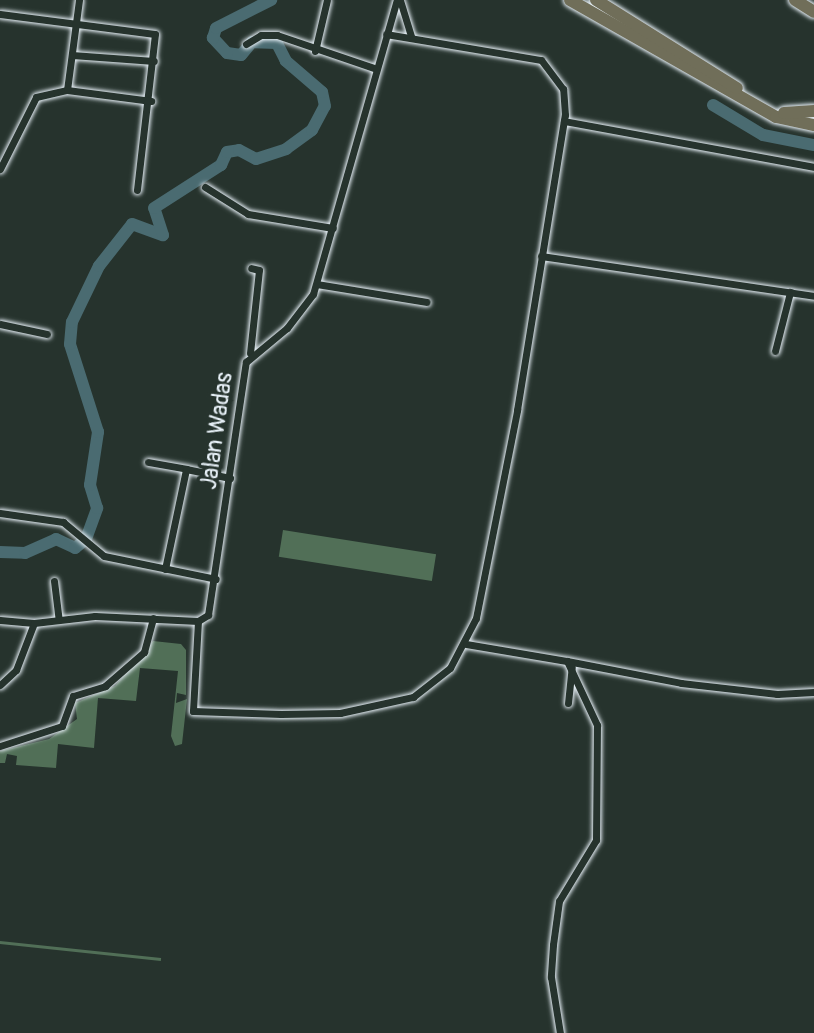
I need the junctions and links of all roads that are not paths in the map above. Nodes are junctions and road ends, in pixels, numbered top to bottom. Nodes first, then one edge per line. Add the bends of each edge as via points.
1 (79, 0) edge
2 (327, 0) edge
3 (399, 0) edge
4 (570, 0) edge
5 (596, 0) edge
6 (795, 0) edge
7 (814, 12) edge
8 (0, 15) edge
9 (77, 20) junction
10 (386, 34) junction
11 (411, 36) junction
12 (246, 44) dead end
13 (315, 51) junction
14 (72, 55) junction
15 (154, 61) junction
16 (374, 68) junction
17 (67, 90) junction
18 (151, 101) junction
19 (814, 110) edge
20 (564, 121) junction
21 (814, 125) edge
22 (814, 167) edge
23 (0, 169) edge
24 (205, 187) dead end
25 (137, 190) dead end
26 (333, 228) junction
27 (541, 256) junction
28 (251, 268) dead end
29 (317, 284) junction
30 (790, 292) junction
31 (814, 296) edge
32 (427, 302) dead end
33 (0, 324) edge
34 (47, 334) dead end
35 (775, 351) dead end
36 (250, 353) junction
37 (148, 462) dead end
38 (186, 469) junction
39 (230, 478) junction
40 (0, 513) edge
41 (165, 569) junction
42 (216, 579) junction
43 (54, 581) dead end
44 (153, 618) junction
45 (59, 619) junction
46 (0, 620) edge
47 (198, 621) junction
48 (34, 623) junction
49 (466, 644) junction
50 (569, 664) junction
51 (0, 685) edge
52 (814, 692) edge
53 (568, 704) dead end
54 (0, 746) edge
55 (560, 1033) edge

1 - 9 street
2 - 13 street
3 - 10 street, Jalan Wadas
3 - 11 street
4 - 21 highway via 776,117
5 - 19 highway via 765,106 796,115
6 - 7 highway
8 - 9 street
9 - 14 street
9 - 15 street via 153,33
10 - 11 street
10 - 16 street, Jalan Wadas
11 - 20 street via 541,61 563,89
12 - 13 street via 272,34
13 - 16 street
14 - 15 street
14 - 17 street
15 - 18 street
16 - 26 street, Jalan Wadas
17 - 18 street
17 - 23 street via 36,97
18 - 25 street
20 - 22 street
20 - 27 street
24 - 26 street via 248,214
26 - 29 street, Jalan Wadas
27 - 30 street
27 - 49 street via 517,411 476,618
28 - 36 street via 259,270
29 - 32 street
29 - 36 street, Jalan Wadas via 287,328
30 - 31 street
30 - 35 street
33 - 34 street
36 - 39 street, Jalan Wadas
37 - 38 street
38 - 39 street
38 - 41 street
39 - 42 street, Jalan Wadas
40 - 41 street via 63,522 104,556
41 - 42 street
42 - 47 street, Jalan Wadas via 208,615
43 - 45 street
44 - 45 street
44 - 47 street
44 - 54 street via 144,652 105,686 72,697 62,726
45 - 48 street
46 - 48 street
47 - 49 street via 193,711 340,713 393,704 432,686
48 - 51 street via 17,668
49 - 50 street
50 - 52 street via 777,694
50 - 53 street
50 - 55 street via 600,747 596,840 559,901 552,945 551,977

